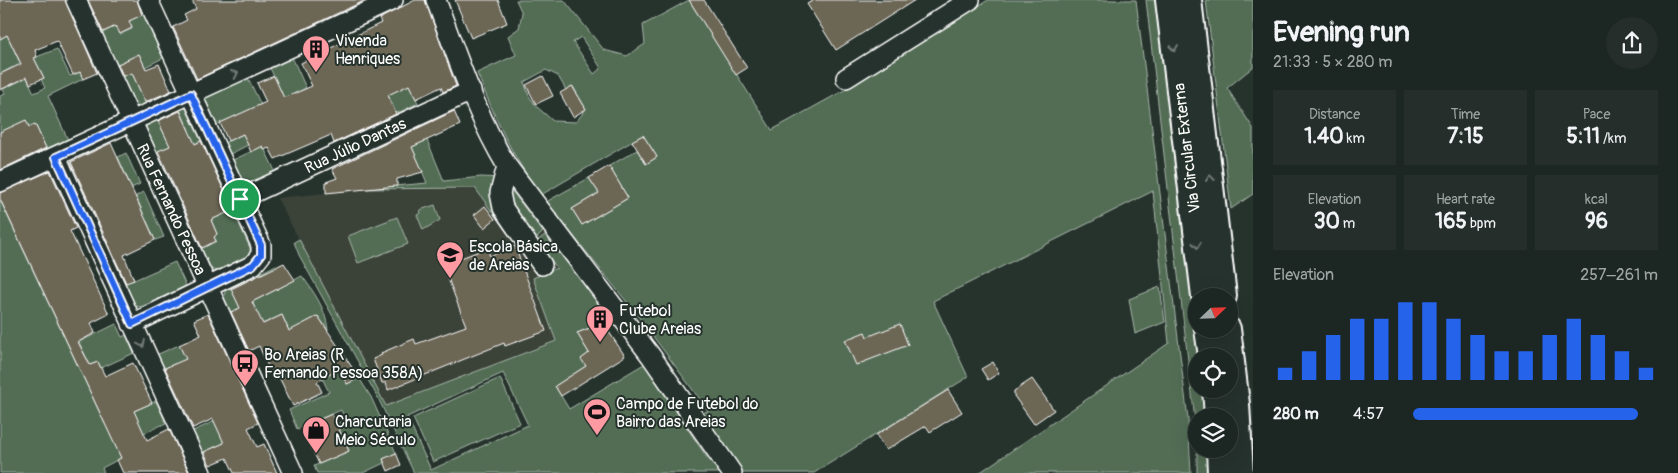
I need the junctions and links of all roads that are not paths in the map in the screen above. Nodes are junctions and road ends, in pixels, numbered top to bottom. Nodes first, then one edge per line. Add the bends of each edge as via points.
1 (76, 0) edge
2 (148, 0) edge
3 (393, 0) edge
4 (436, 0) edge
5 (970, 0) edge
6 (1168, 0) edge
7 (1189, 0) edge
8 (846, 78) dead end
9 (471, 91) junction
10 (191, 94) junction
11 (132, 122) junction
12 (56, 157) junction
13 (507, 166) junction
14 (0, 182) edge
15 (240, 199) junction
16 (542, 265) dead end
17 (208, 287) junction
18 (1203, 288) edge
19 (1223, 288) edge
20 (132, 324) junction
21 (1229, 338) edge
22 (1219, 458) edge
23 (201, 473) edge
24 (293, 473) edge
25 (732, 473) edge
26 (1220, 473) edge
27 (1241, 473) edge

1 - 11 street, Rua Fernando Pessoa
2 - 10 street
10 -> 3 street
4 - 9 street
5 - 8 street
6 -> 18 main road, Via Circular Externa
19 -> 7 main road, Via Circular Externa
9 - 13 street
9 - 15 street, Rua Júlio Dantas
10 - 11 street
10 - 15 street
11 - 12 street
11 - 17 street, Rua Fernando Pessoa
12 - 14 street
12 - 20 street
13 - 16 street via 500,193 503,208
13 - 25 street via 651,356
15 - 17 street via 261,245 261,255 253,265
17 - 20 street
17 - 24 street, Rua Fernando Pessoa
20 -> 23 street
21 - 27 main road
22 - 26 main road

